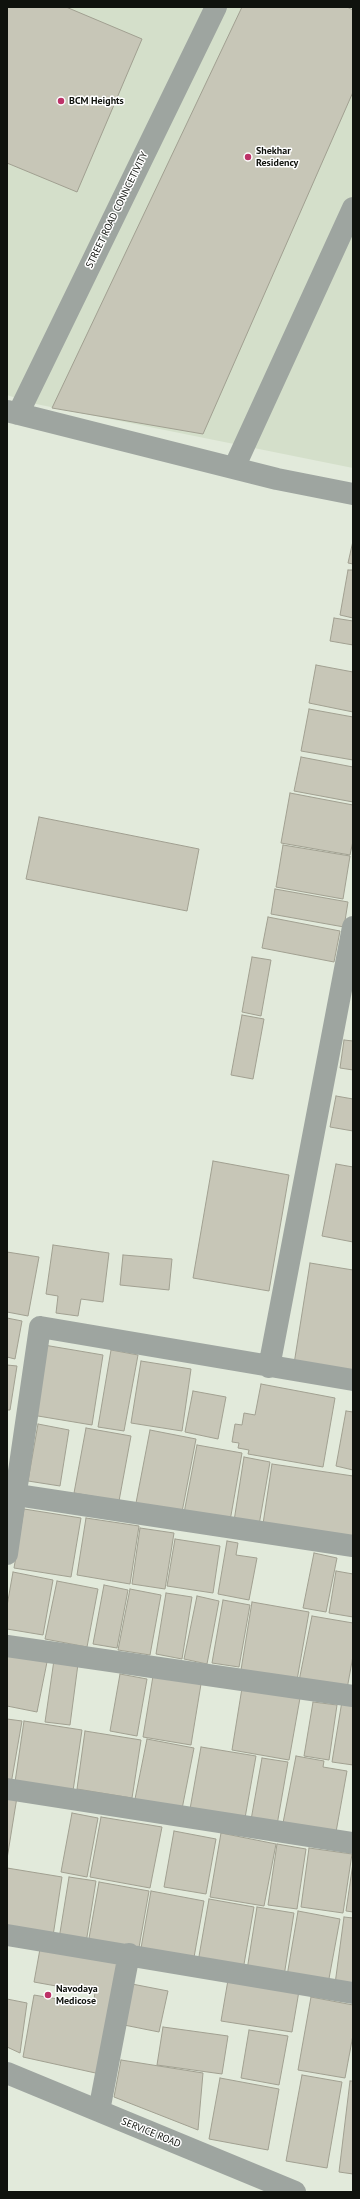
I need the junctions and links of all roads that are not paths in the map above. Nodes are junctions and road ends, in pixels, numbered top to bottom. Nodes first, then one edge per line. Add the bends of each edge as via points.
1 (216, 7) edge
2 (353, 208) edge
3 (13, 412) edge
4 (234, 468) junction
5 (353, 494) edge
6 (353, 927) edge
7 (269, 1367) junction
8 (353, 1380) edge
9 (17, 1495) junction
10 (353, 1546) edge
11 (7, 1554) edge
12 (7, 1646) edge
13 (353, 1696) edge
14 (7, 1789) edge
15 (353, 1842) edge
16 (7, 1935) edge
17 (129, 1954) junction
18 (353, 1993) edge
19 (7, 2073) edge
20 (99, 2111) junction
21 (295, 2192) edge

1 - 3 street, STREET ROAD CONNCETIVITY
2 - 4 street
3 - 4 street
4 - 5 street
6 - 7 street
7 - 8 street
7 - 9 street via 40,1327
9 - 10 street
9 - 11 street
12 - 13 street
14 - 15 street
16 - 17 street
17 - 18 street
17 - 20 street
19 - 20 street, SERVICE ROAD
20 - 21 street, SERVICE ROAD

